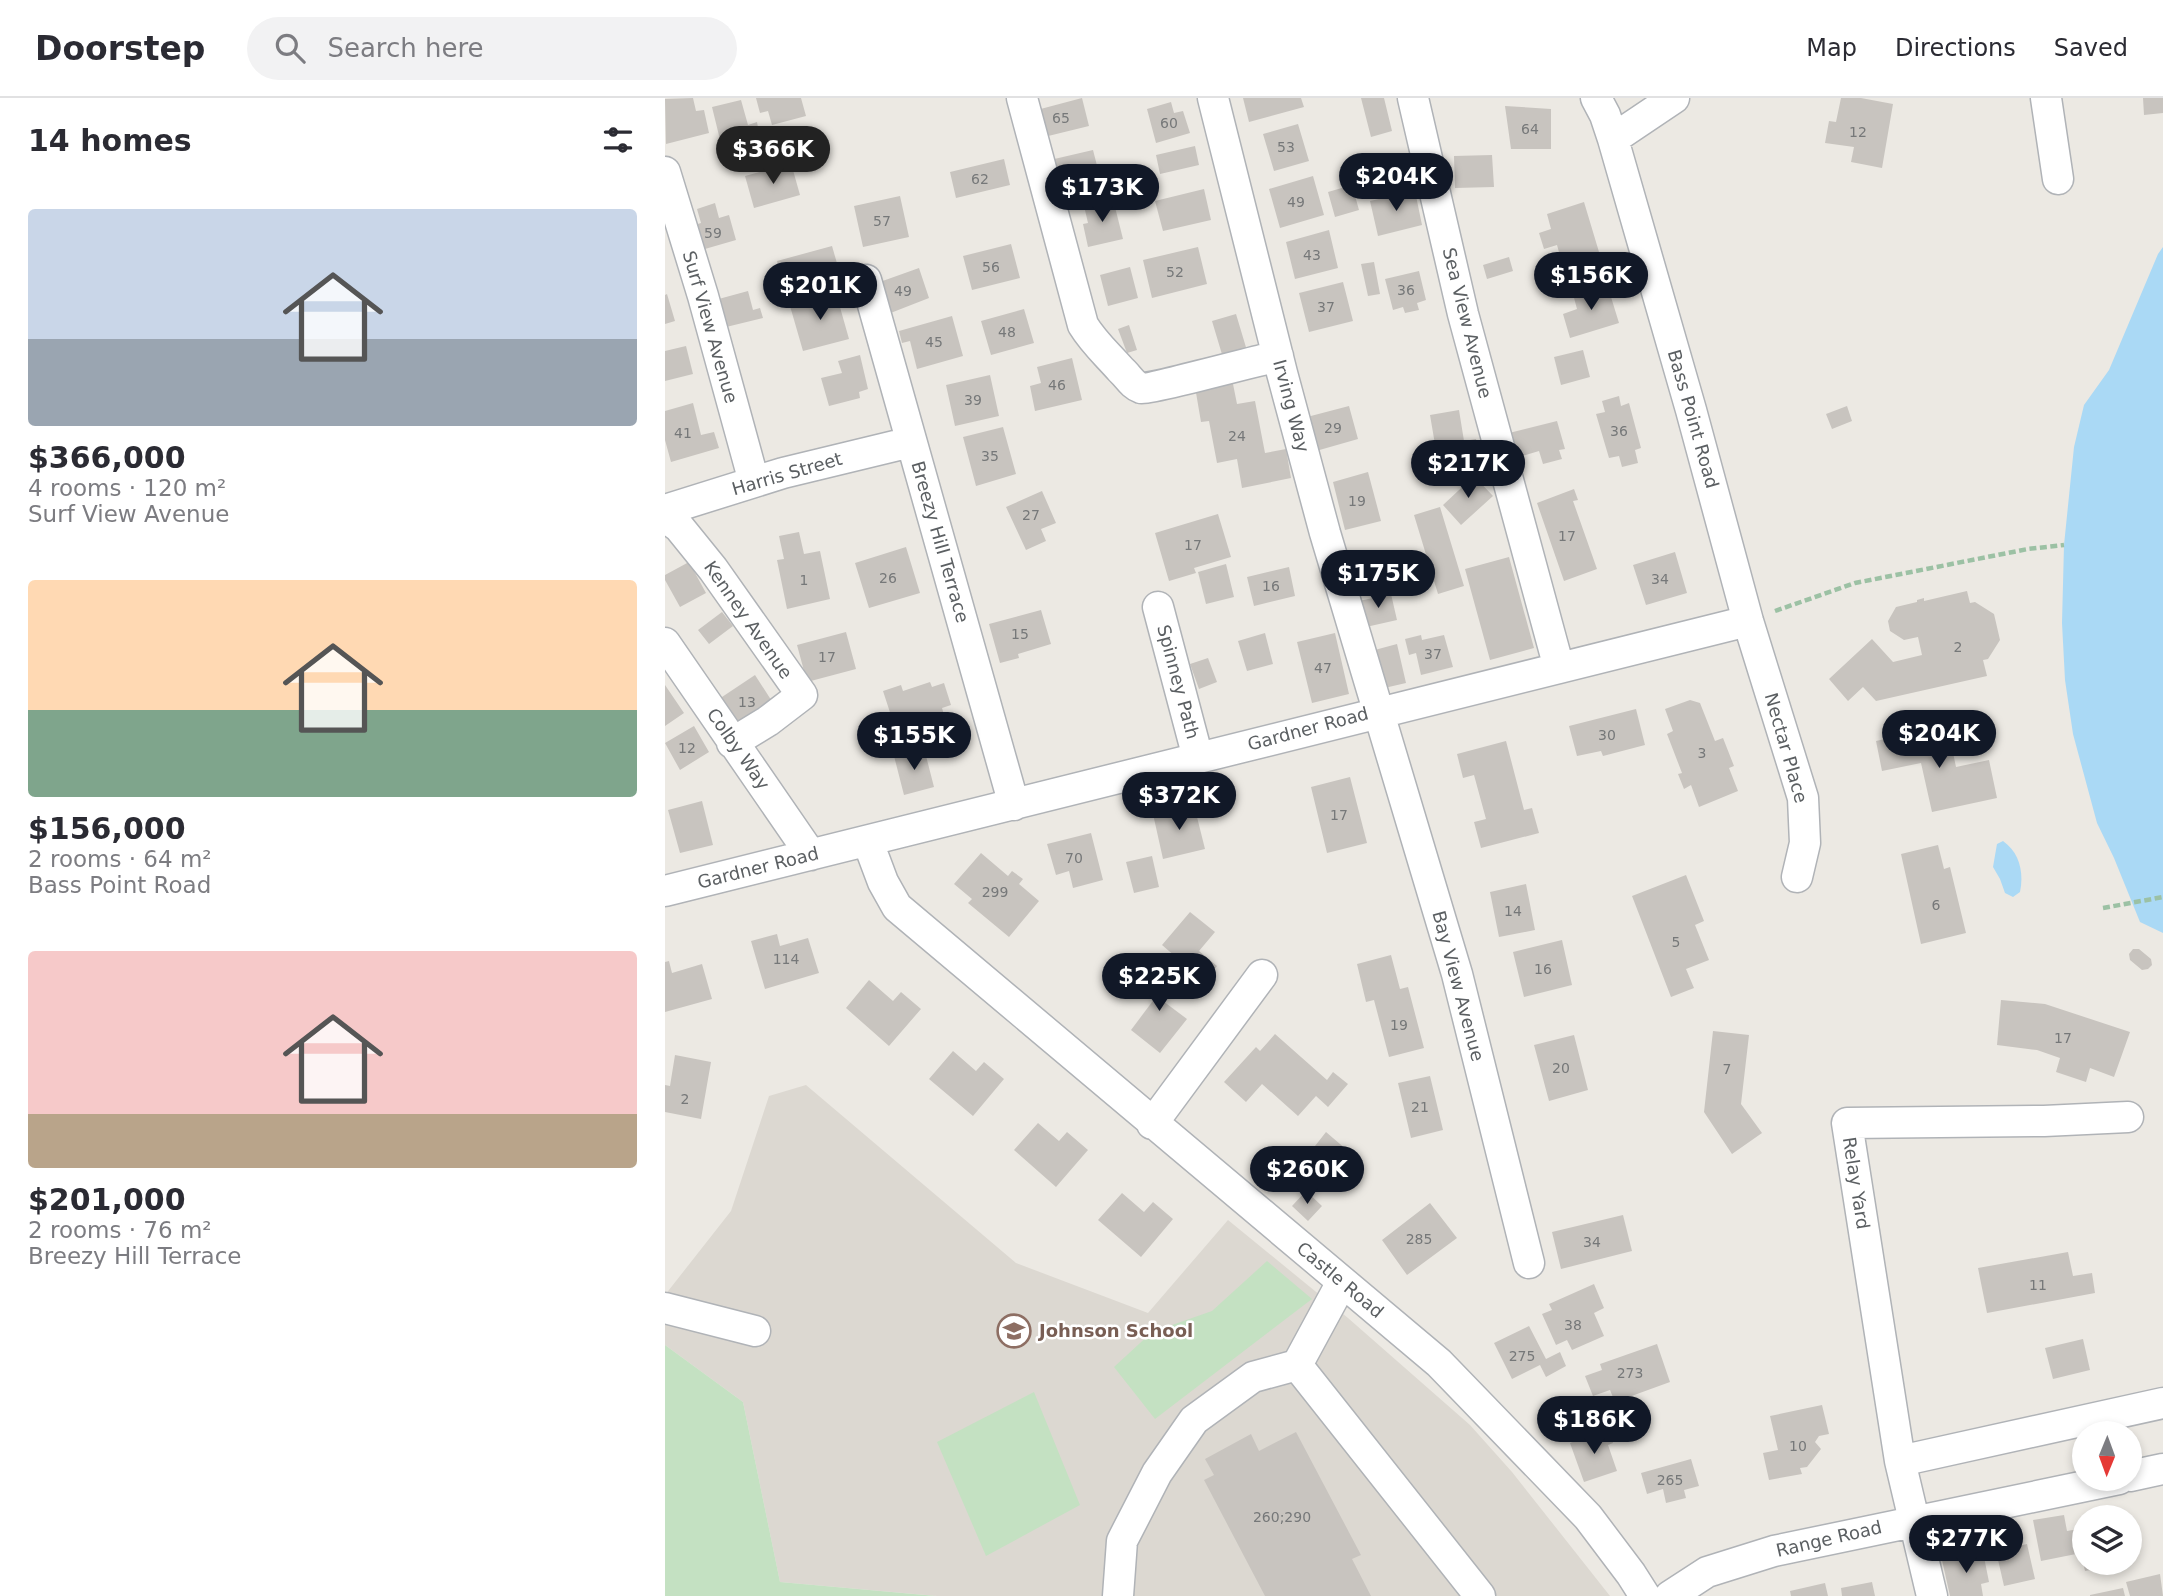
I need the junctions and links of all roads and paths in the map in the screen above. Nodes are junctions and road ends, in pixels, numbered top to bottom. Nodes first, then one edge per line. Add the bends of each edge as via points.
1 (1022, 98) edge
2 (1213, 98) edge
3 (1413, 98) edge
4 (1596, 98) edge
5 (1674, 98) edge
6 (2046, 98) edge
7 (1613, 139) junction
8 (665, 172) edge
9 (2058, 179) dead end
10 (866, 280) dead end
11 (1278, 356) junction
12 (911, 442) junction
13 (754, 482) junction
14 (665, 510) edge
15 (665, 517) edge
16 (2064, 545) dead end
17 (1158, 607) dead end
18 (1748, 621) junction
19 (665, 643) edge
20 (1559, 668) junction
21 (1378, 711) junction
22 (732, 743) junction
23 (1198, 758) junction
24 (1014, 805) junction
25 (868, 842) junction
26 (811, 855) junction
27 (1797, 877) dead end
28 (665, 891) edge
29 (2163, 897) edge
30 (2102, 908) dead end
31 (1262, 975) dead end
32 (2128, 1117) dead end
33 (1152, 1124) junction
34 (1529, 1263) dead end
35 (1342, 1282) junction
36 (665, 1308) edge
37 (755, 1331) dead end
38 (1297, 1365) junction
39 (2163, 1403) edge
40 (1900, 1461) junction
41 (2163, 1469) edge
42 (2142, 1473) edge
43 (2072, 1489) edge
44 (1914, 1521) junction
45 (1118, 1596) edge
46 (1480, 1596) edge
47 (1645, 1596) edge
48 (1670, 1596) edge
49 (1932, 1596) edge

1 - 11 street via 1083,325 1133,384 1143,389
2 - 11 street, Irving Way
3 - 20 street, Sea View Avenue via 1463,314
4 - 7 street, Bass Point Road
5 - 7 street
6 - 9 street
7 - 18 street, Bass Point Road
8 - 13 street, Surf View Avenue
10 - 12 street, Breezy Hill Terrace
11 - 21 street, Irving Way
12 - 13 street, Harris Street
12 - 24 street, Breezy Hill Terrace
13 - 14 street, Harris Street
15 - 22 street, Kenney Avenue via 679,527 713,569 801,695
16 - 18 path via 1855,583
17 - 23 street, Spinney Path
18 - 20 street, Gardner Road
18 - 27 street, Nectar Place via 1803,798 1805,843
19 - 22 street, Colby Way
20 - 21 street, Gardner Road
21 - 23 street, Gardner Road
21 - 34 street, Bay View Avenue via 1457,974
22 - 26 street, Colby Way
23 - 24 street, Gardner Road
24 - 25 street, Gardner Road
25 - 26 street, Gardner Road
25 - 33 street, Castle Road via 897,907
26 - 28 street, Gardner Road
29 - 30 path
31 - 33 street
32 - 40 street, Relay Yard via 1847,1123
33 - 35 street, Castle Road
35 - 38 street
35 - 47 street, Castle Road via 1439,1363 1500,1425 1588,1517
36 - 37 street
38 - 45 street via 1253,1377 1193,1420 1157,1473 1122,1541
38 - 46 street
39 - 40 street
40 - 44 street, Relay Yard
41 - 42 street
43 - 44 street, Range Road
44 - 48 street, Range Road via 1774,1550 1707,1572
44 - 49 street, Relay Yard

